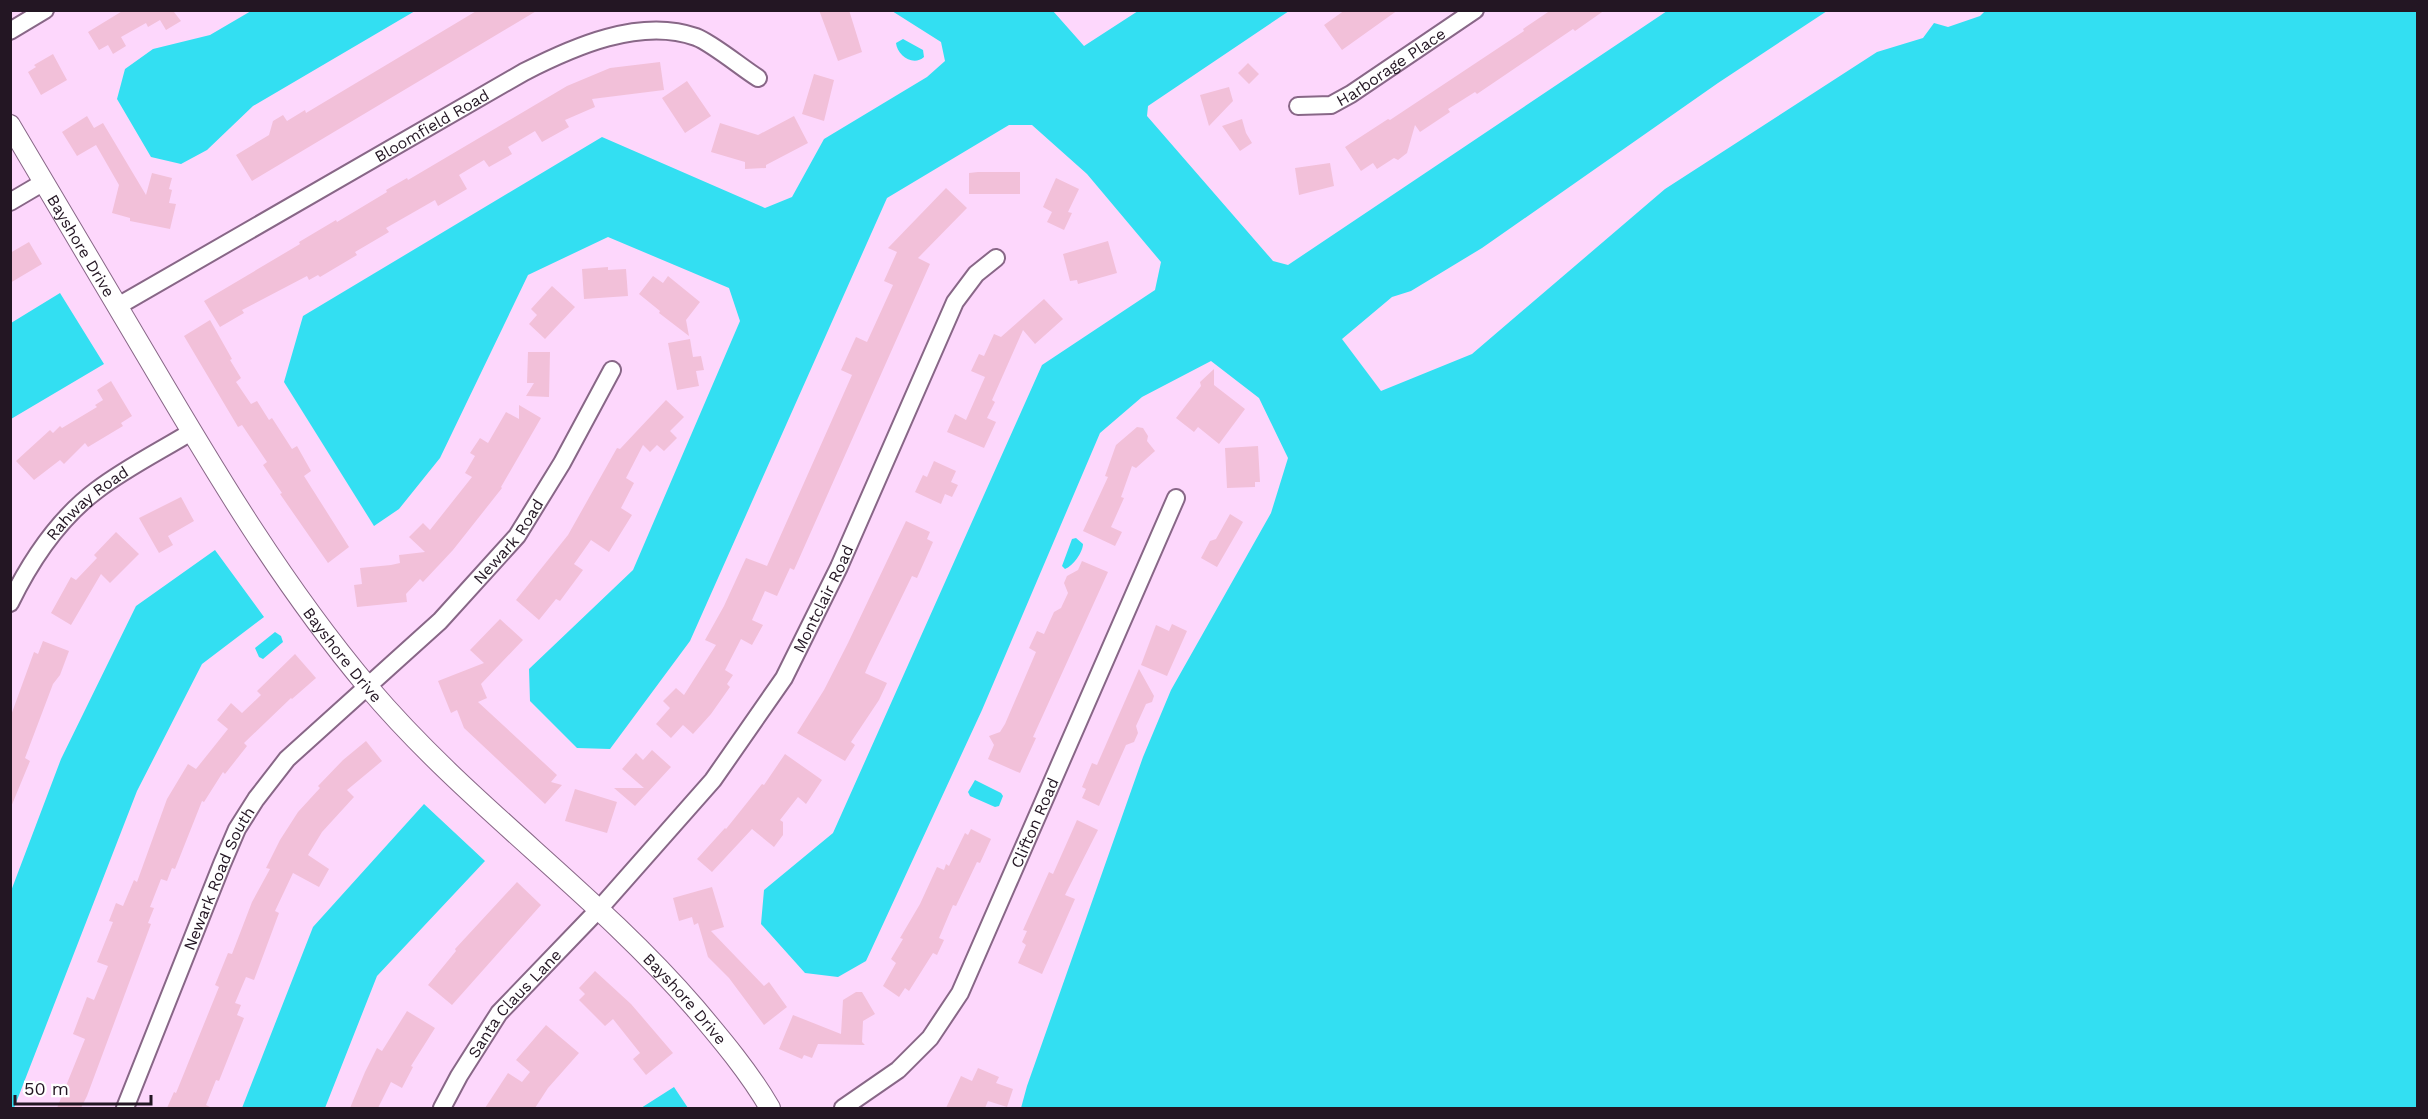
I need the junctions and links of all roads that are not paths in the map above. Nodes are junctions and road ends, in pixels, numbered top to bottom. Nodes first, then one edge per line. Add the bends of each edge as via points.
1 (45, 10) edge
2 (1475, 10) edge
3 (10, 31) edge
4 (758, 78) dead end
5 (1298, 106) dead end
6 (10, 125) edge
7 (44, 182) junction
8 (10, 202) edge
9 (996, 258) dead end
10 (118, 306) junction
11 (612, 370) dead end
12 (191, 432) junction
13 (1176, 498) dead end
14 (10, 603) edge
15 (368, 687) junction
16 (600, 908) junction
17 (125, 1108) edge
18 (442, 1108) edge
19 (770, 1108) edge
20 (843, 1108) edge

1 - 3 street
2 - 5 street, Harborage Place via 1331,105
4 - 10 street, Bloomfield Road via 697,38 663,31 616,35 569,49
6 - 7 street, Bayshore Drive
7 - 8 street
7 - 10 street, Bayshore Drive
9 - 16 street, Montclair Road via 976,274 955,302 839,567 784,678 713,780
10 - 12 street, Bayshore Drive
11 - 15 street, Newark Road via 517,536 440,621
12 - 14 street, Rahway Road via 97,489 75,508 38,553
12 - 15 street, Bayshore Drive via 254,534
13 - 20 street, Clifton Road via 960,993 930,1038 898,1070
15 - 16 street, Bayshore Drive via 430,753
15 - 17 street, Newark Road South via 287,759 237,829
16 - 18 street, Santa Claus Lane via 499,1013
16 - 19 street, Bayshore Drive via 662,970 733,1052

